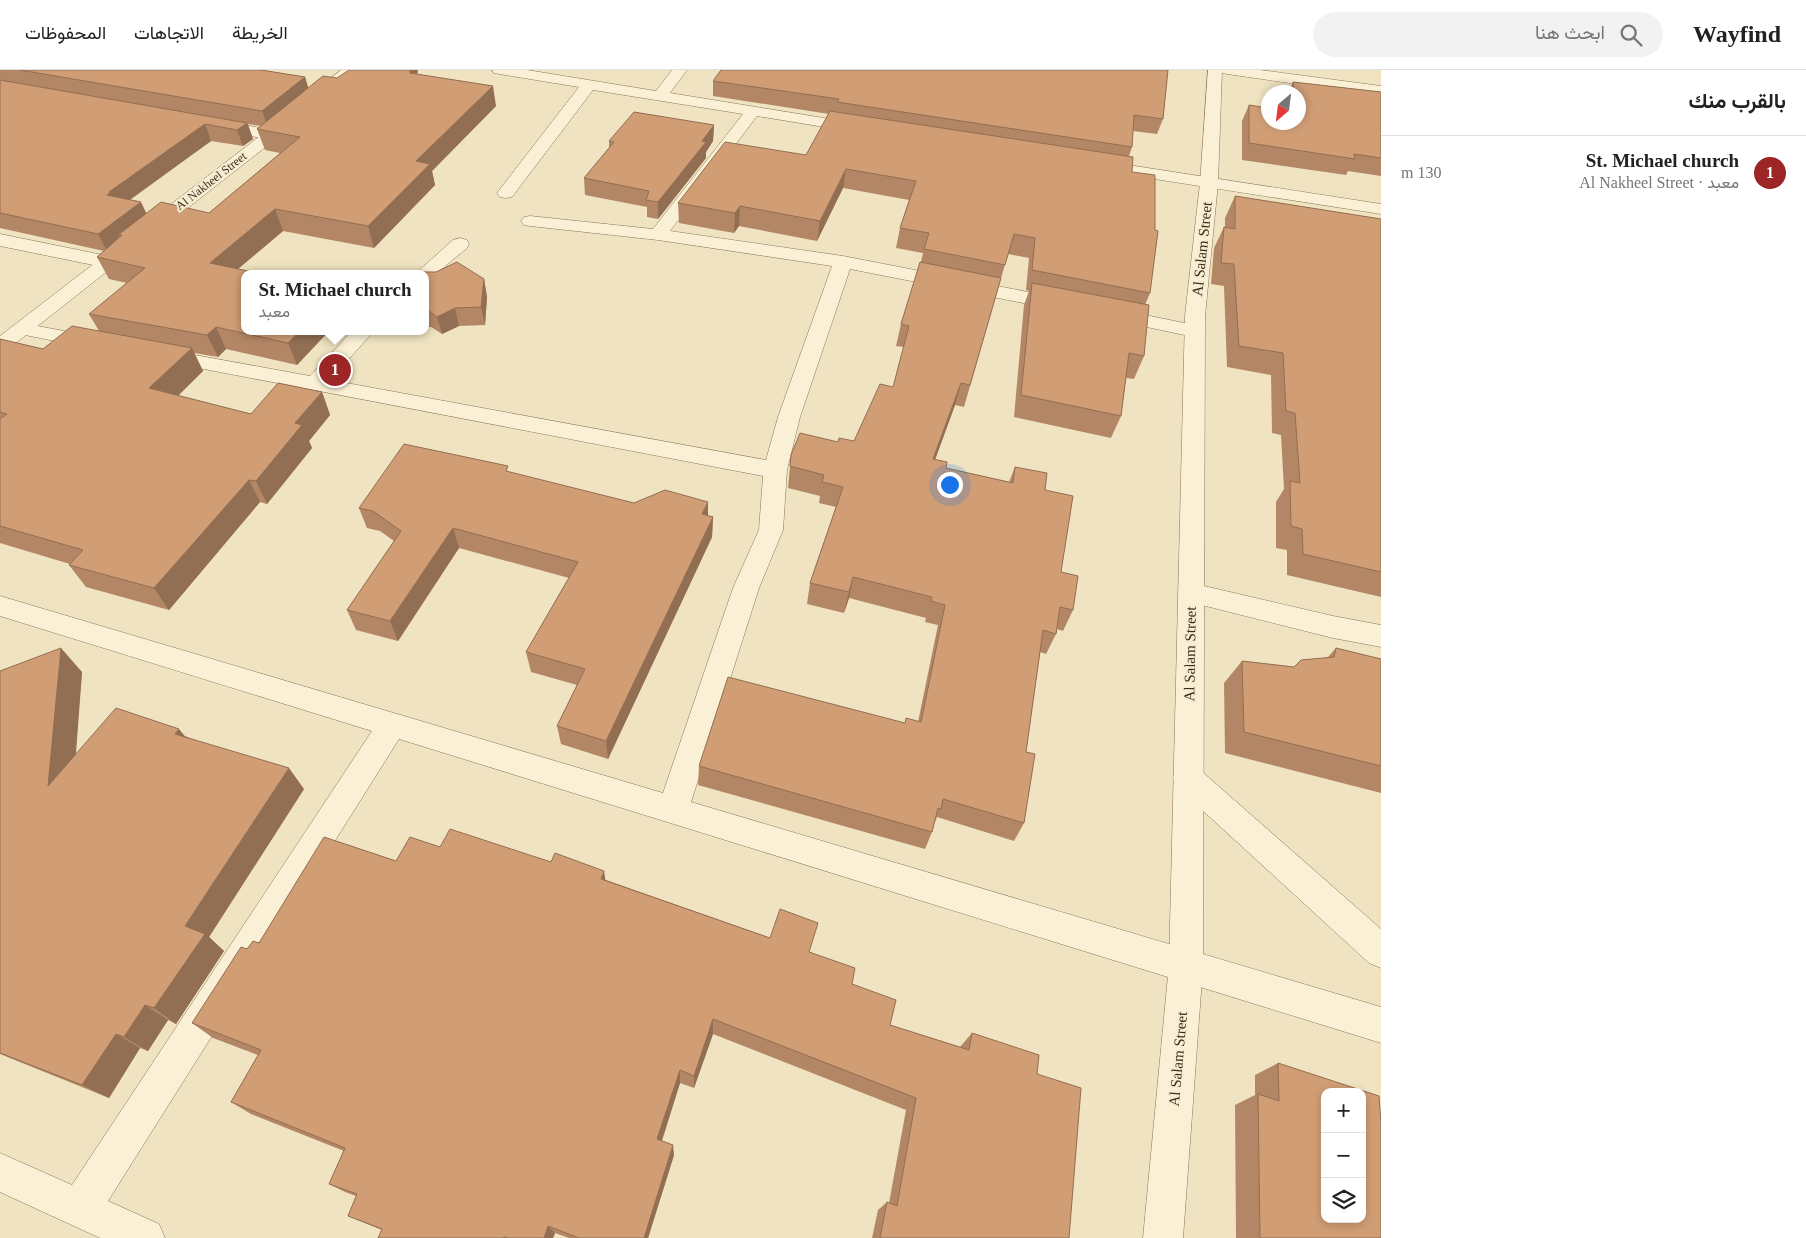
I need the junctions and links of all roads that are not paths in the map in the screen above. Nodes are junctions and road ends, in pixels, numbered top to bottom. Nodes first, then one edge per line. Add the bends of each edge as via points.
1 (350, 70) edge
2 (499, 70) edge
3 (680, 70) edge
4 (1215, 70) edge
5 (1227, 70) edge
6 (589, 85) junction
7 (1381, 90) edge
8 (662, 95) junction
9 (752, 112) junction
10 (193, 121) edge
11 (879, 131) edge
12 (271, 134) junction
13 (1083, 163) edge
14 (1209, 182) junction
15 (506, 193) dead end
16 (1381, 209) edge
17 (530, 221) dead end
18 (658, 235) junction
19 (0, 240) edge
20 (460, 244) dead end
21 (108, 262) junction
22 (843, 262) junction
23 (429, 270) edge
24 (1077, 308) edge
25 (1097, 312) edge
26 (22, 329) junction
27 (1194, 331) junction
28 (360, 335) edge
29 (0, 346) edge
30 (314, 384) junction
31 (775, 470) junction
32 (1191, 594) junction
33 (0, 606) edge
34 (1381, 636) edge
35 (392, 726) junction
36 (1188, 778) junction
37 (672, 811) junction
38 (1381, 951) edge
39 (1186, 965) junction
40 (1381, 1025) edge
41 (0, 1172) edge
42 (80, 1208) junction
43 (145, 1238) edge
44 (1164, 1238) edge

1 - 12 street, Al Nakheel Street
2 - 6 street
3 - 8 street
4 - 14 street, Al Salam Street
5 - 7 street
6 - 8 street
6 - 15 street
8 - 9 street
9 - 11 street
9 - 18 street
10 - 12 street
12 - 21 street, Al Nakheel Street
13 - 14 street
14 - 16 street
14 - 27 street, Al Salam Street
17 - 18 street
18 - 22 street
19 - 21 street
20 - 23 street
21 - 26 street, Al Nakheel Street
22 - 24 street
22 - 31 street via 789,417
25 - 27 street
26 - 29 street, Al Nakheel Street
26 - 30 street
27 - 32 street, Al Salam Street
28 - 30 street
30 - 31 street
31 - 37 street via 771,530 746,588
32 - 34 street
32 - 36 street, Al Salam Street
33 - 35 street
35 - 37 street
35 - 42 street
36 - 38 street
36 - 39 street, Al Salam Street
37 - 39 street
39 - 40 street
39 - 44 street, Al Salam Street
41 - 42 street
42 - 43 street

